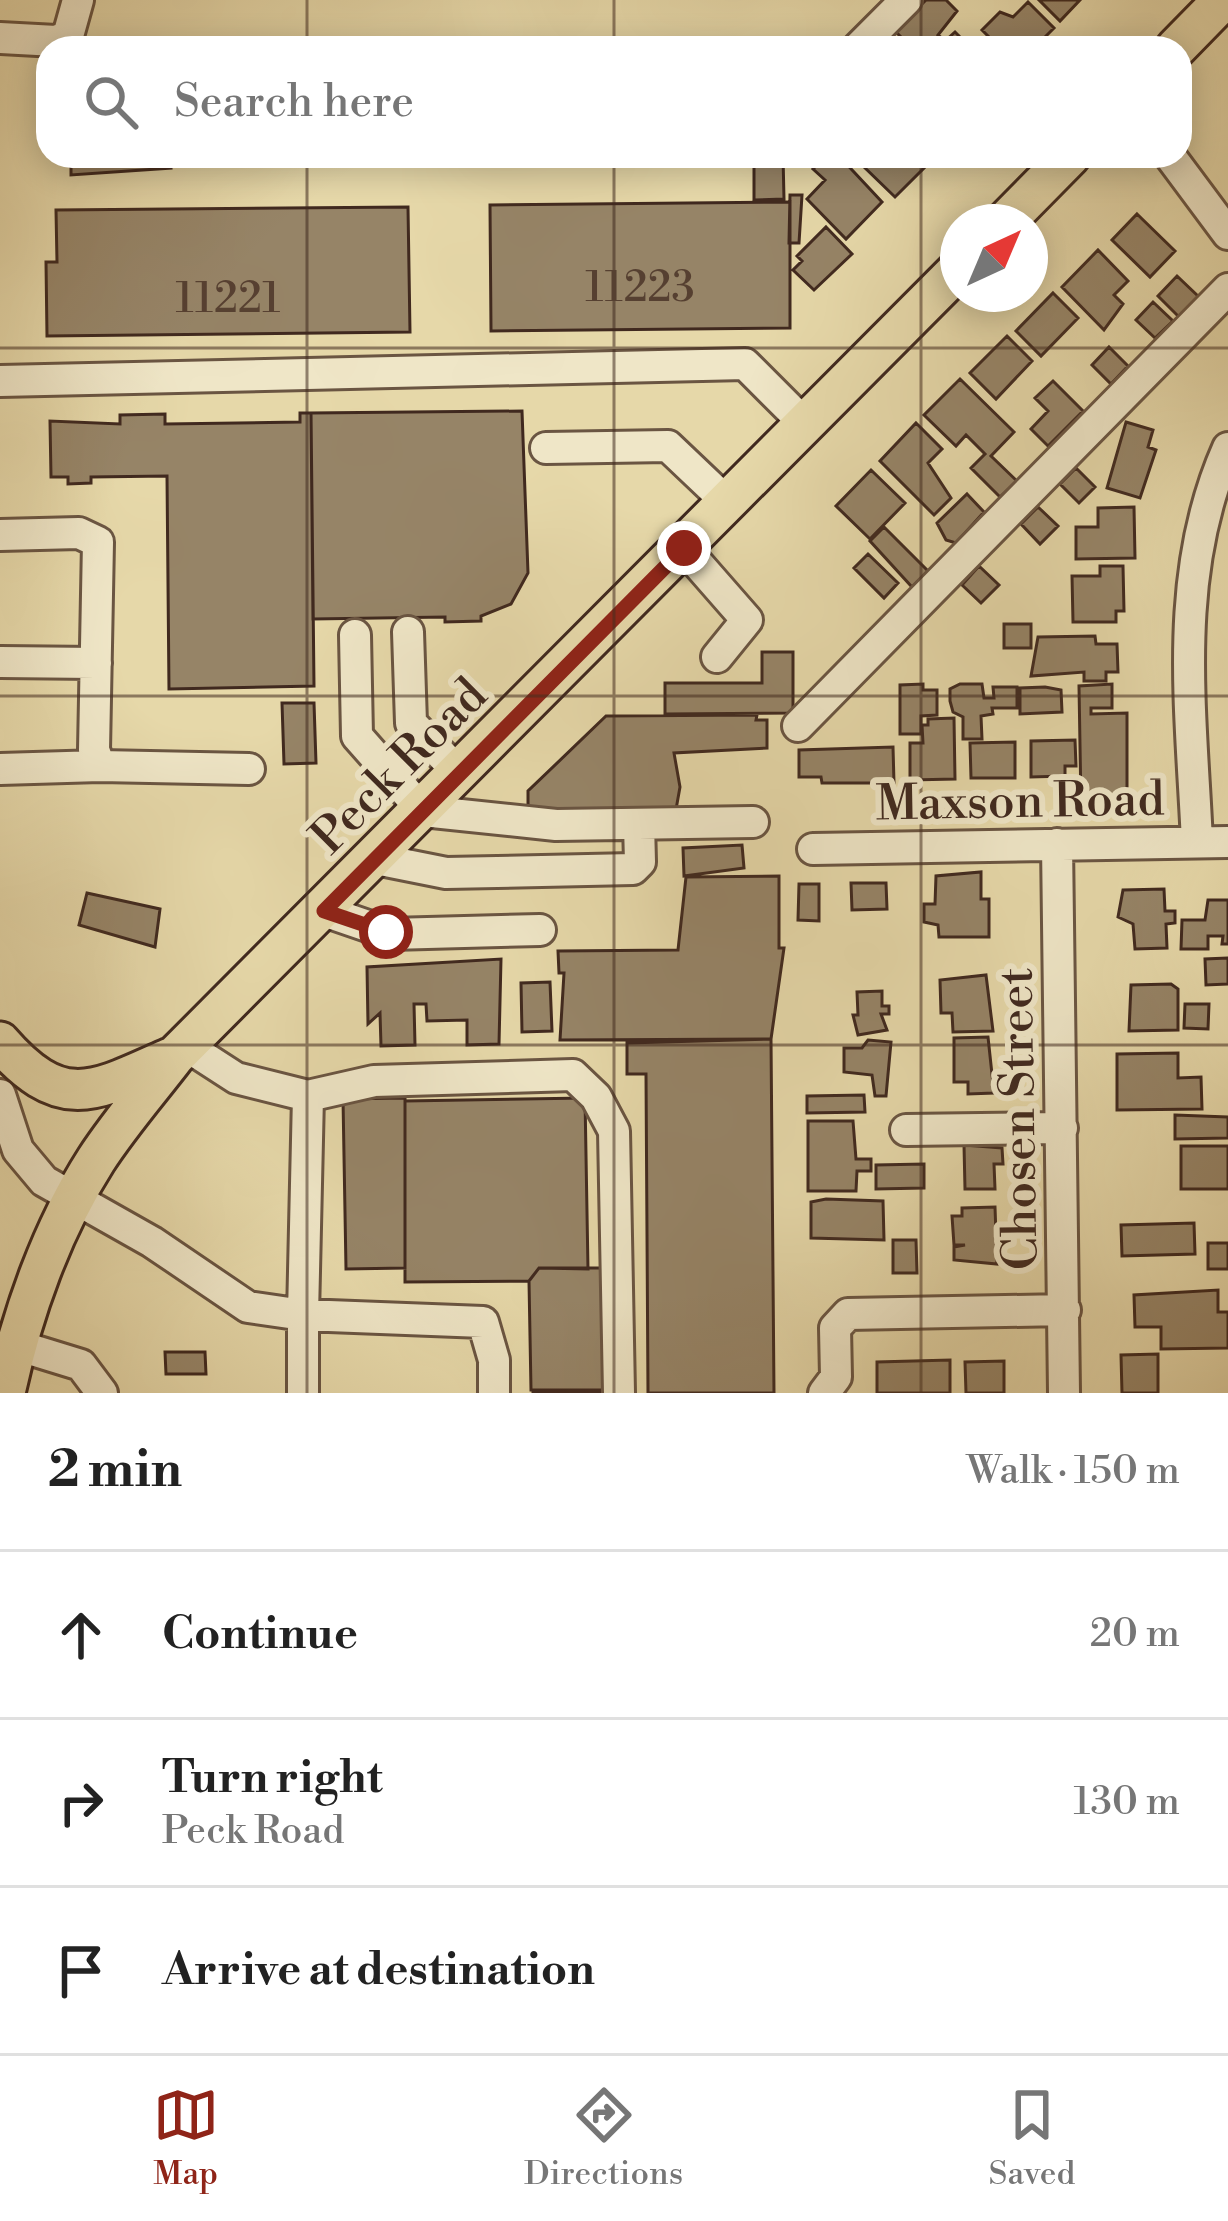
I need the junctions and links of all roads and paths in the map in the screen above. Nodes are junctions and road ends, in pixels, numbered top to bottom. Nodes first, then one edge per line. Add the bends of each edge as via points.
1 (78, 0) edge
2 (906, 0) edge
3 (1223, 0) edge
4 (68, 36) edge
5 (870, 36) edge
6 (1188, 36) edge
7 (0, 38) edge
8 (36, 40) edge
9 (1058, 168) edge
10 (1179, 168) edge
11 (1023, 204) edge
12 (1228, 234) edge
13 (940, 288) edge
14 (1228, 289) edge
15 (0, 381) edge
16 (805, 424) junction
17 (547, 448) dead end
18 (1228, 448) edge
19 (728, 503) junction
20 (0, 535) edge
21 (684, 548) junction
22 (408, 632) dead end
23 (355, 634) dead end
24 (717, 657) dead end
25 (0, 662) edge
26 (96, 663) junction
27 (798, 726) dead end
28 (100, 766) junction
29 (0, 769) edge
30 (249, 770) dead end
31 (460, 774) junction
32 (423, 812) junction
33 (753, 823) dead end
34 (638, 824) junction
35 (1212, 842) edge
36 (1057, 844) junction
37 (813, 849) dead end
38 (376, 859) junction
39 (324, 911) junction
40 (540, 930) dead end
41 (0, 1042) edge
42 (180, 1050) junction
43 (0, 1095) edge
44 (308, 1096) junction
45 (1062, 1128) junction
46 (906, 1130) dead end
47 (75, 1202) junction
48 (1065, 1310) junction
49 (303, 1315) junction
50 (8, 1368) edge
51 (102, 1393) edge
52 (303, 1393) edge
53 (494, 1393) edge
54 (619, 1393) edge
55 (824, 1393) edge
56 (1064, 1393) edge

1 - 4 street
2 - 5 street
3 - 6 main road
7 - 8 street
9 - 11 main road
10 - 12 street
13 - 16 main road, Peck Road
14 - 27 street
15 - 16 street via 745,364
16 - 19 main road, Peck Road
17 - 19 street via 668,446
18 - 35 street via 1206,506 1186,617
19 - 21 main road, Peck Road
20 - 26 street via 79,533 98,542
21 - 24 street via 747,620
21 - 31 main road, Peck Road
22 - 31 street via 411,722
23 - 32 street via 357,736
25 - 26 street
26 - 28 street
28 - 29 street
28 - 30 street
31 - 32 main road, Peck Road
32 - 34 street
32 - 38 main road, Peck Road
33 - 34 street
34 - 38 street via 640,862 633,869 446,873
35 - 36 street, Maxson Road
36 - 37 street, Maxson Road
36 - 45 street, Chosen Street
38 - 39 main road, Peck Road
39 - 40 street via 391,934
39 - 42 main road, Peck Road
41 - 42 main road via 24,1070 77,1093 105,1088
42 - 44 street via 236,1078
42 - 47 main road, Peck Road via 95,1161
43 - 47 street via 18,1150
44 - 49 street
44 - 54 street via 374,1081 573,1076 584,1086 614,1131
45 - 46 street
45 - 48 street, Chosen Street
47 - 49 street via 248,1307
47 - 50 main road, Peck Road
48 - 55 street via 848,1314 835,1328 836,1377
48 - 56 street, Chosen Street
49 - 52 street
49 - 53 street via 483,1322
50 - 51 street via 80,1365

